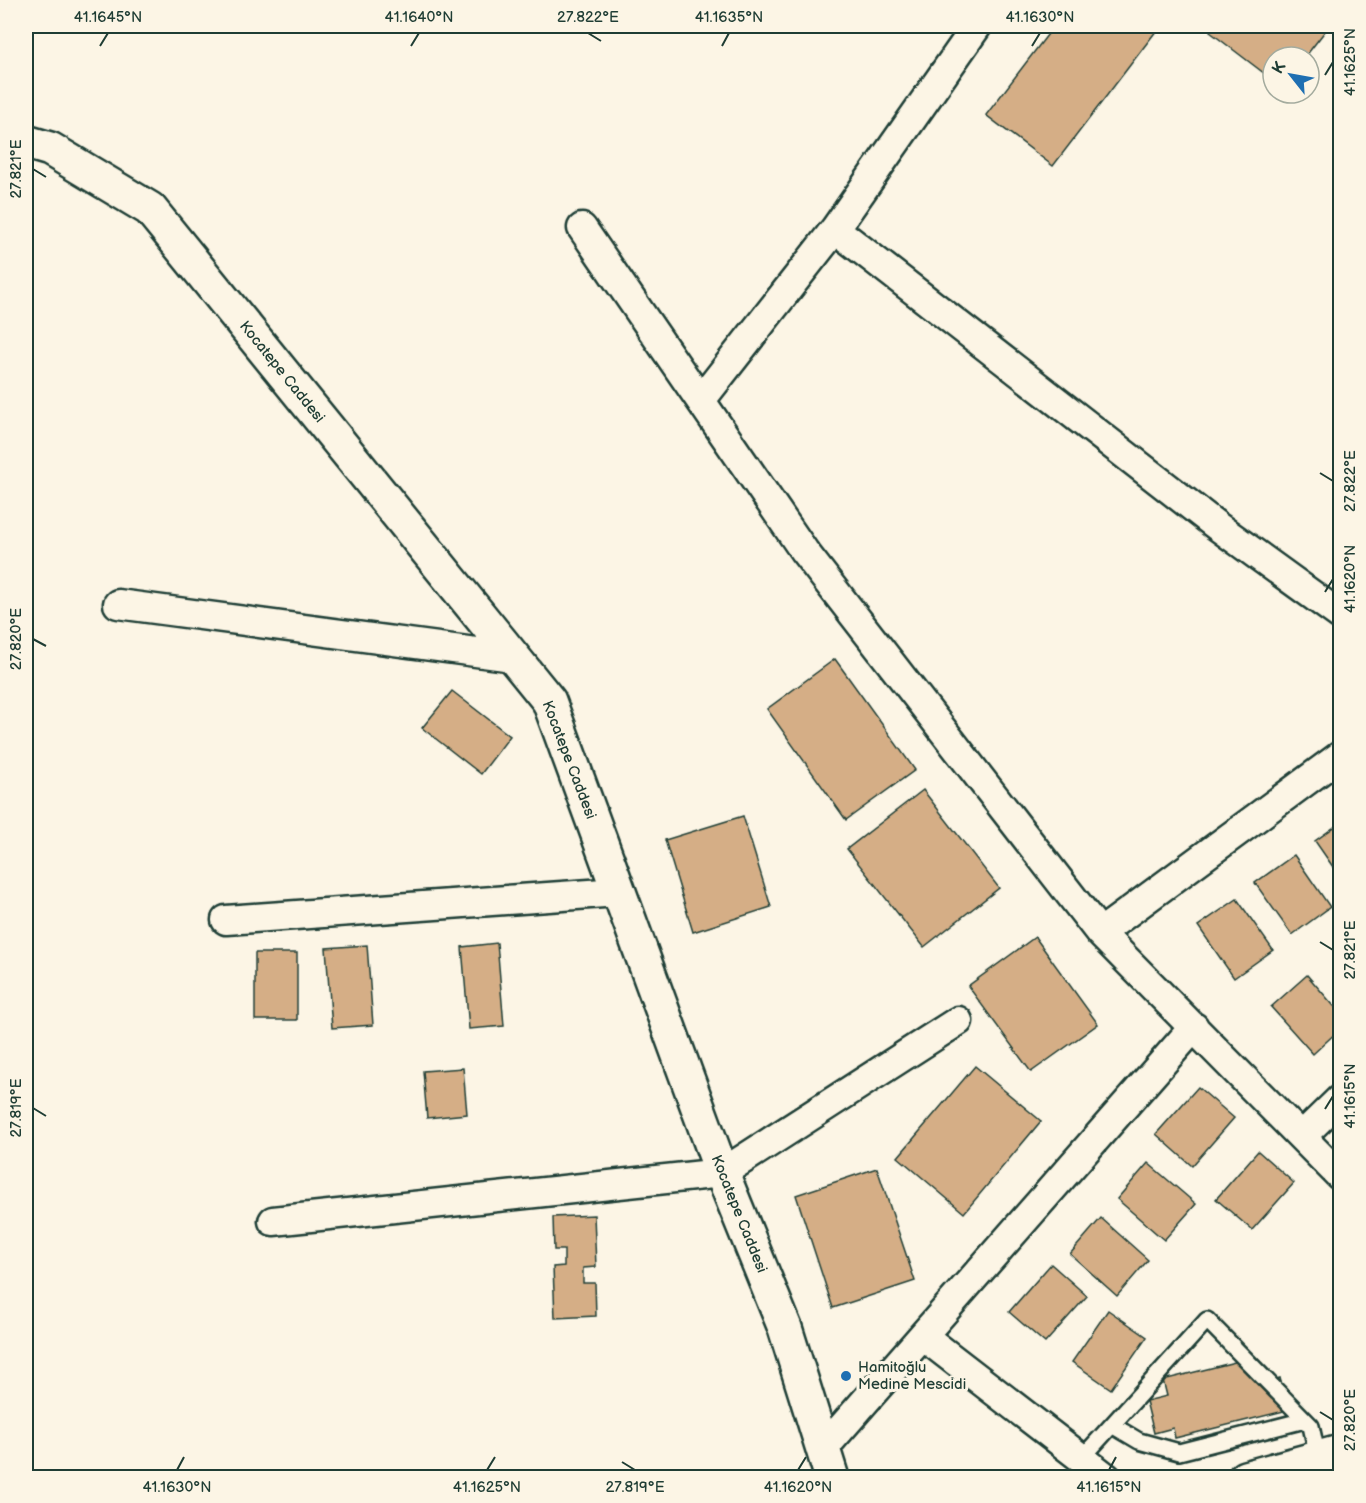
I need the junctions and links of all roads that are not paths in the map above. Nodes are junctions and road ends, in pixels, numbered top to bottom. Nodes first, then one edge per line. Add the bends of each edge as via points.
1 (976, 26) edge
2 (26, 142) edge
3 (582, 228) dead end
4 (836, 229) junction
5 (701, 400) junction
6 (118, 604) dead end
7 (1341, 615) edge
8 (513, 657) junction
9 (1341, 756) edge
10 (618, 892) junction
11 (226, 920) dead end
12 (1100, 933) junction
13 (958, 1021) dead end
14 (1194, 1028) junction
15 (1341, 1099) edge
16 (1302, 1136) junction
17 (722, 1173) junction
18 (1341, 1176) edge
19 (273, 1221) dead end
20 (923, 1336) junction
21 (1305, 1420) junction
22 (1112, 1425) junction
23 (1329, 1455) edge
24 (1082, 1458) junction
25 (827, 1463) edge
26 (1107, 1478) edge
27 (1245, 1478) edge

1 - 4 street
2 - 8 street, Kocatepe Caddesi via 50,149 150,209
3 - 5 street
4 - 5 street
4 - 7 street via 1217,526
5 - 12 street via 804,551
6 - 8 street
8 - 10 street, Kocatepe Caddesi via 549,701
9 - 12 street
10 - 11 street
10 - 17 street, Kocatepe Caddesi
12 - 14 street
13 - 17 street
14 - 16 street
14 - 20 street
15 - 16 street
16 - 18 street
17 - 19 street
17 - 25 street, Kocatepe Caddesi via 785,1328
20 - 24 street
20 - 25 street
21 - 22 lane via 1179,1452 1139,1441
21 - 22 lane via 1207,1320
21 - 23 lane
22 - 24 lane
23 - 27 street
24 - 26 street

